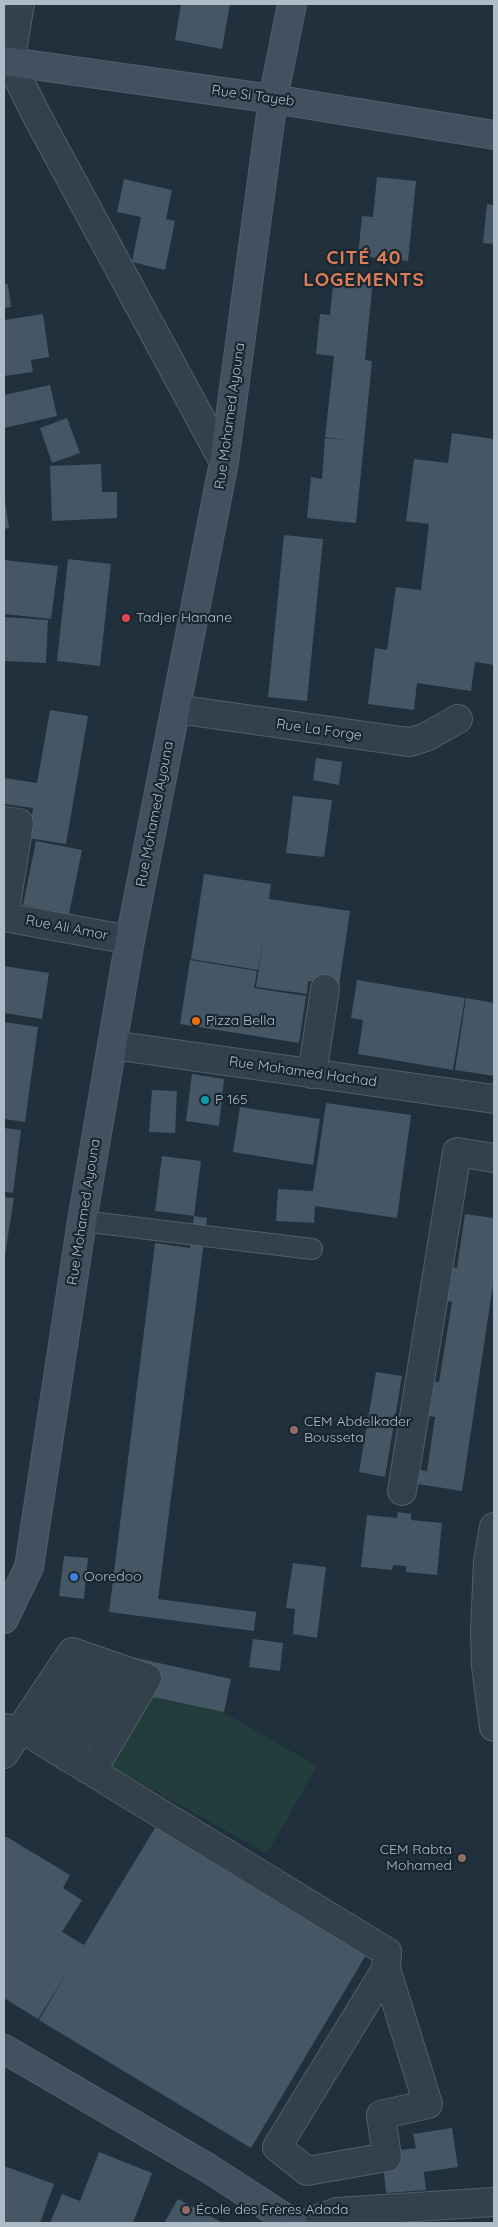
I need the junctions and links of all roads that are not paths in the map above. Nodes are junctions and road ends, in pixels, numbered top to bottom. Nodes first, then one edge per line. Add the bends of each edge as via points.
1 (20, 4) edge
2 (292, 4) edge
3 (7, 61) edge
4 (273, 99) junction
5 (494, 135) edge
6 (224, 462) junction
7 (176, 709) junction
8 (458, 719) dead end
9 (4, 821) edge
10 (4, 917) edge
11 (130, 940) junction
12 (325, 989) dead end
13 (112, 1046) junction
14 (312, 1074) junction
15 (494, 1099) edge
16 (494, 1158) edge
17 (82, 1221) junction
18 (312, 1249) dead end
19 (402, 1491) dead end
20 (494, 1526) edge
21 (4, 1619) edge
22 (109, 1665) junction
23 (490, 1666) edge
24 (494, 1728) edge
25 (12, 1730) edge
26 (56, 1750) junction
27 (4, 1754) edge
28 (92, 1772) junction
29 (386, 1969) junction
30 (4, 2049) edge
31 (494, 2202) edge
32 (293, 2223) edge
33 (306, 2223) edge

1 - 3 street
2 - 4 main road, Rue Mohamed Ayouna
3 - 4 main road, Rue Si Tayeb
3 - 6 street
4 - 5 main road, Rue Si Tayeb
4 - 6 main road, Rue Mohamed Ayouna
6 - 7 main road, Rue Mohamed Ayouna
7 - 8 street, Rue La Forge via 401,742 426,737
7 - 11 main road, Rue Mohamed Ayouna
9 - 10 street via 19,823
10 - 11 street, Rue Ali Amor
11 - 13 main road, Rue Mohamed Ayouna
12 - 14 street
13 - 14 street, Rue Mohamed Hachad
13 - 17 main road, Rue Mohamed Ayouna
14 - 15 street, Rue Mohamed Hachad
16 - 19 street via 457,1152
17 - 18 lane
17 - 21 main road, Rue Mohamed Ayouna via 29,1568
20 - 23 street via 485,1596
22 - 25 street via 72,1652
22 - 26 street
22 - 28 street via 147,1678
23 - 24 street
25 - 26 street via 29,1733
25 - 27 street
26 - 28 street
28 - 29 street via 387,1952
29 - 29 street via 277,2147 307,2171 388,2157 381,2115 428,2104
30 - 32 main road via 208,2168
31 - 33 street via 337,2212

